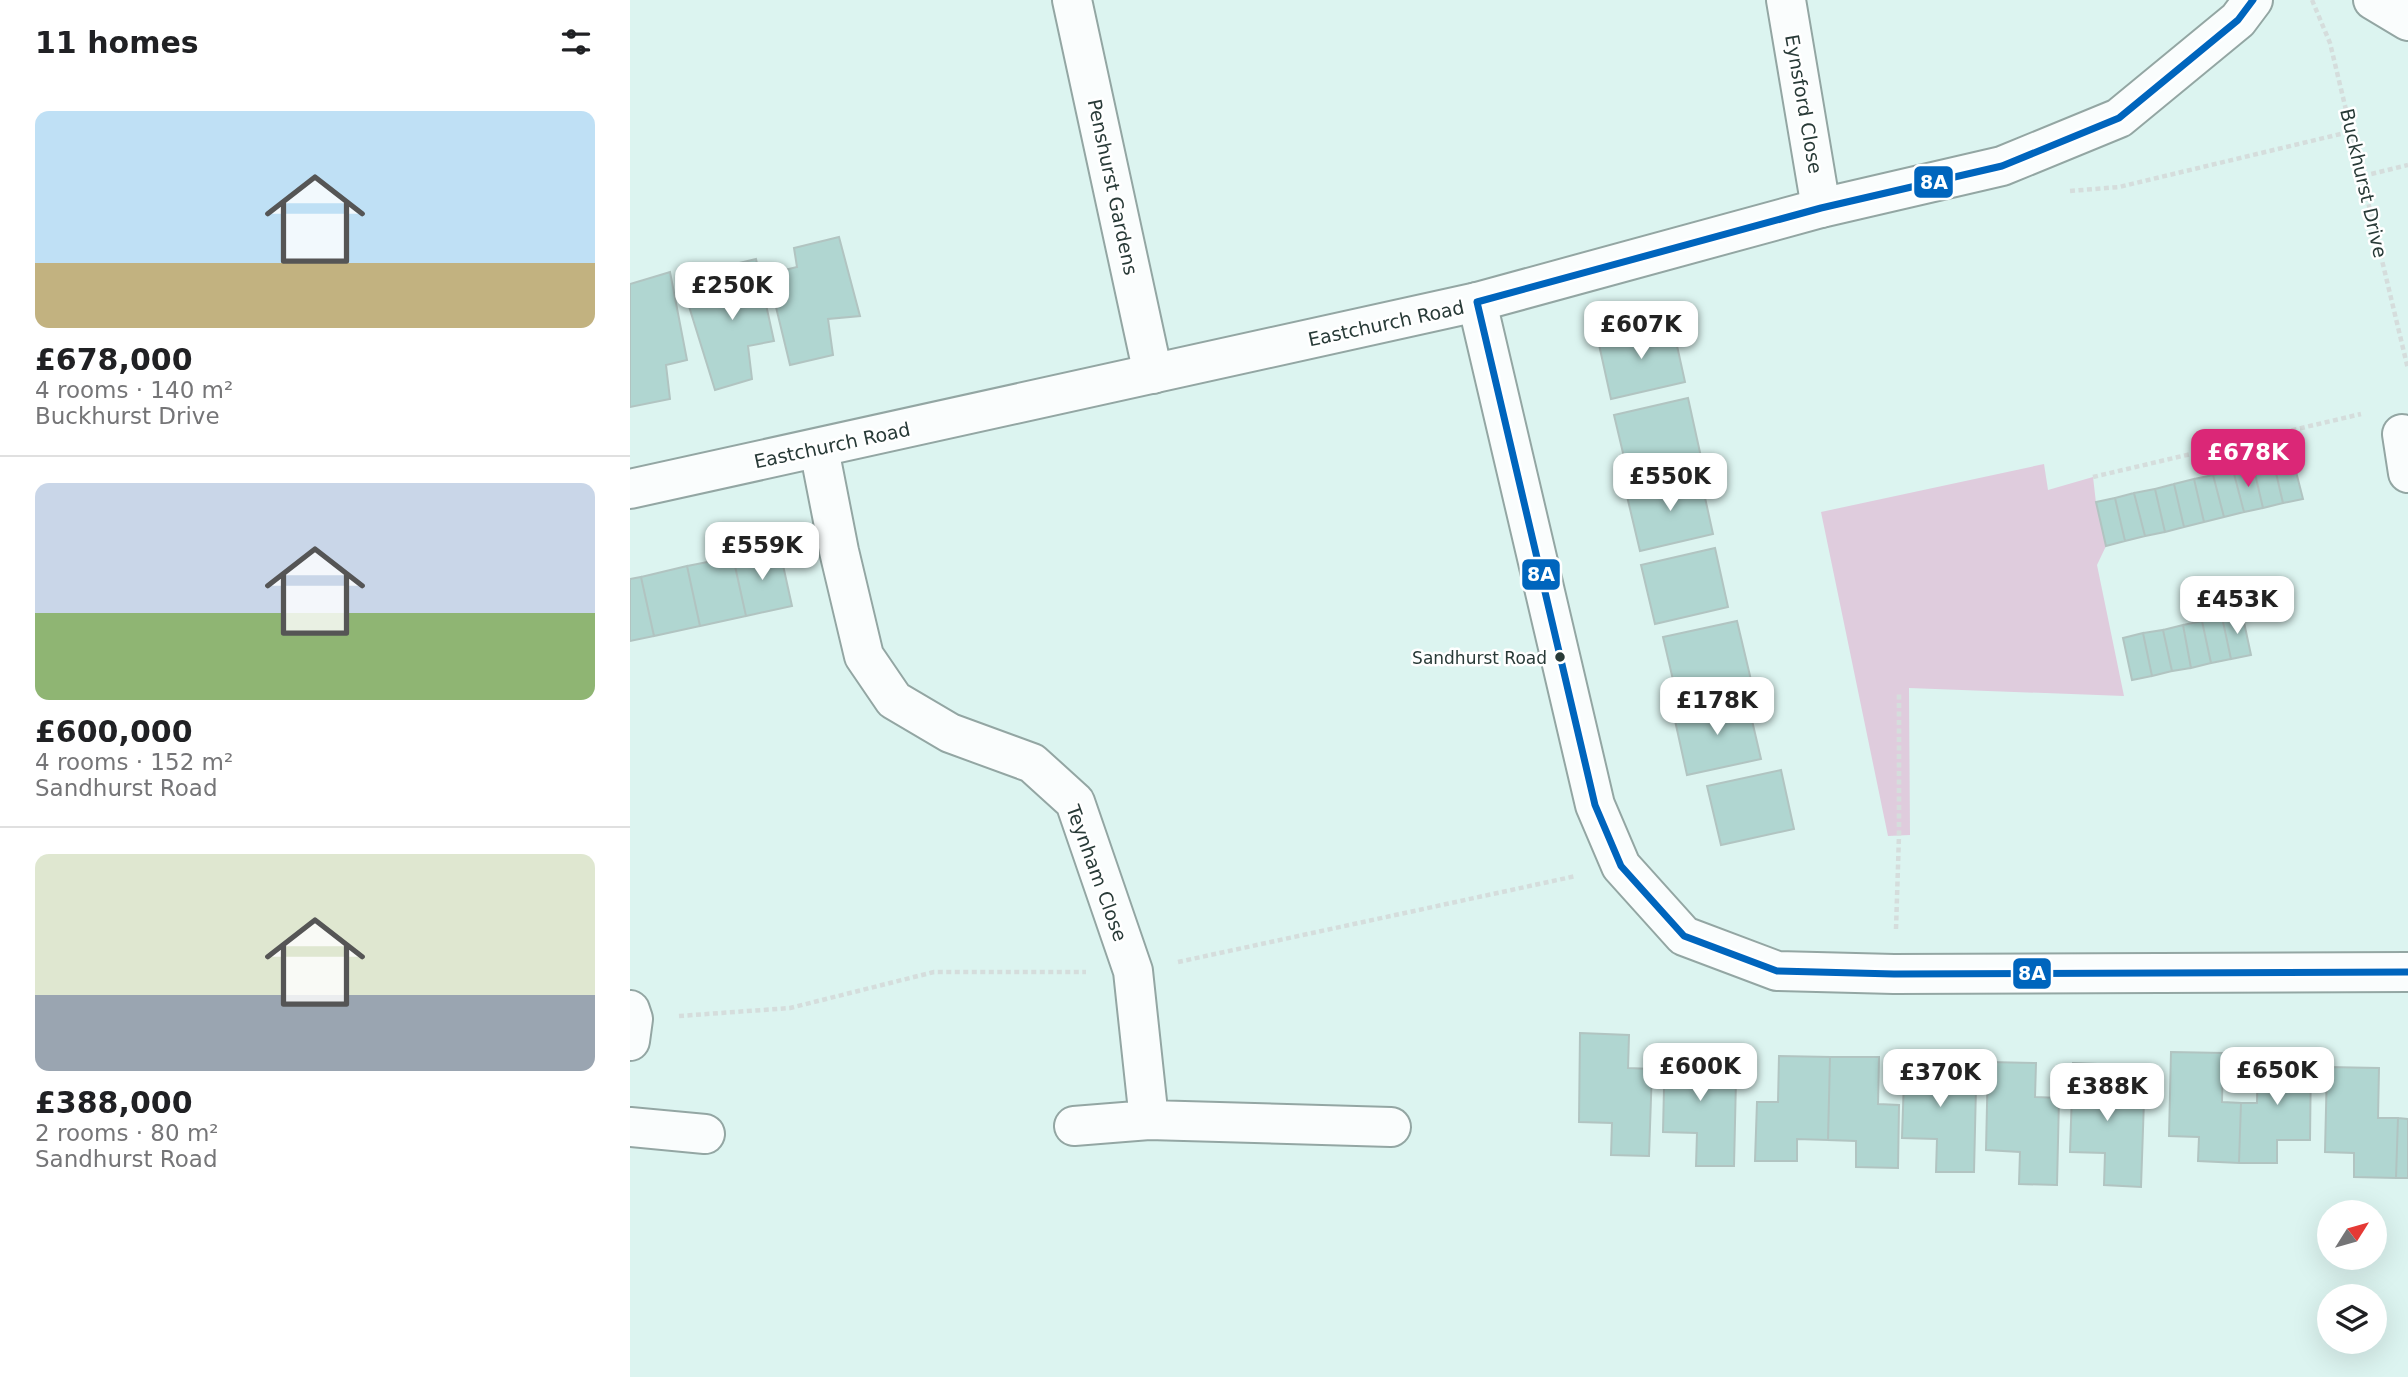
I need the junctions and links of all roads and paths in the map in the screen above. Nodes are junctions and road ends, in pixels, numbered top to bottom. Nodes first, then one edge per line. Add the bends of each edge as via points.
1 (1072, 0) edge
2 (1786, 0) edge
3 (2253, 0) edge
4 (2312, 0) edge
5 (2373, 0) edge
6 (2408, 21) edge
7 (2353, 131) junction
8 (2408, 165) edge
9 (2363, 176) junction
10 (2066, 191) dead end
11 (1821, 208) junction
12 (1477, 303) junction
13 (2408, 369) edge
14 (1153, 374) junction
15 (2362, 413) dead end
16 (2402, 434) dead end
17 (819, 449) junction
18 (2408, 473) edge
19 (2093, 477) dead end
20 (630, 489) edge
21 (1899, 692) dead end
22 (2408, 972) edge
23 (1894, 974) junction
24 (630, 1010) edge
25 (630, 1041) edge
26 (1149, 1120) junction
27 (1074, 1126) dead end
28 (630, 1127) edge
29 (1391, 1127) dead end
30 (705, 1134) dead end

1 - 14 street, Penshurst Gardens
2 - 11 street, Eynsford Close
3 - 11 street, Eastchurch Road via 2238,20 2119,118 2002,166
4 - 7 path, Buckhurst Drive via 2330,43
5 - 6 street
7 - 9 path, Buckhurst Drive
7 - 10 path via 2119,187
8 - 9 path
9 - 13 path, Buckhurst Drive
11 - 12 street, Eastchurch Road
12 - 14 street, Eastchurch Road
12 - 23 street via 1594,805 1621,866 1684,936 1777,971
14 - 17 street, Eastchurch Road
15 - 19 path
16 - 18 street
17 - 20 street, Eastchurch Road
17 - 26 street, Teynham Close via 864,656 894,700 950,733 1032,764 1075,802 1133,971
21 - 23 path
22 - 23 street
24 - 25 street
26 - 27 street
26 - 29 street
28 - 30 street

